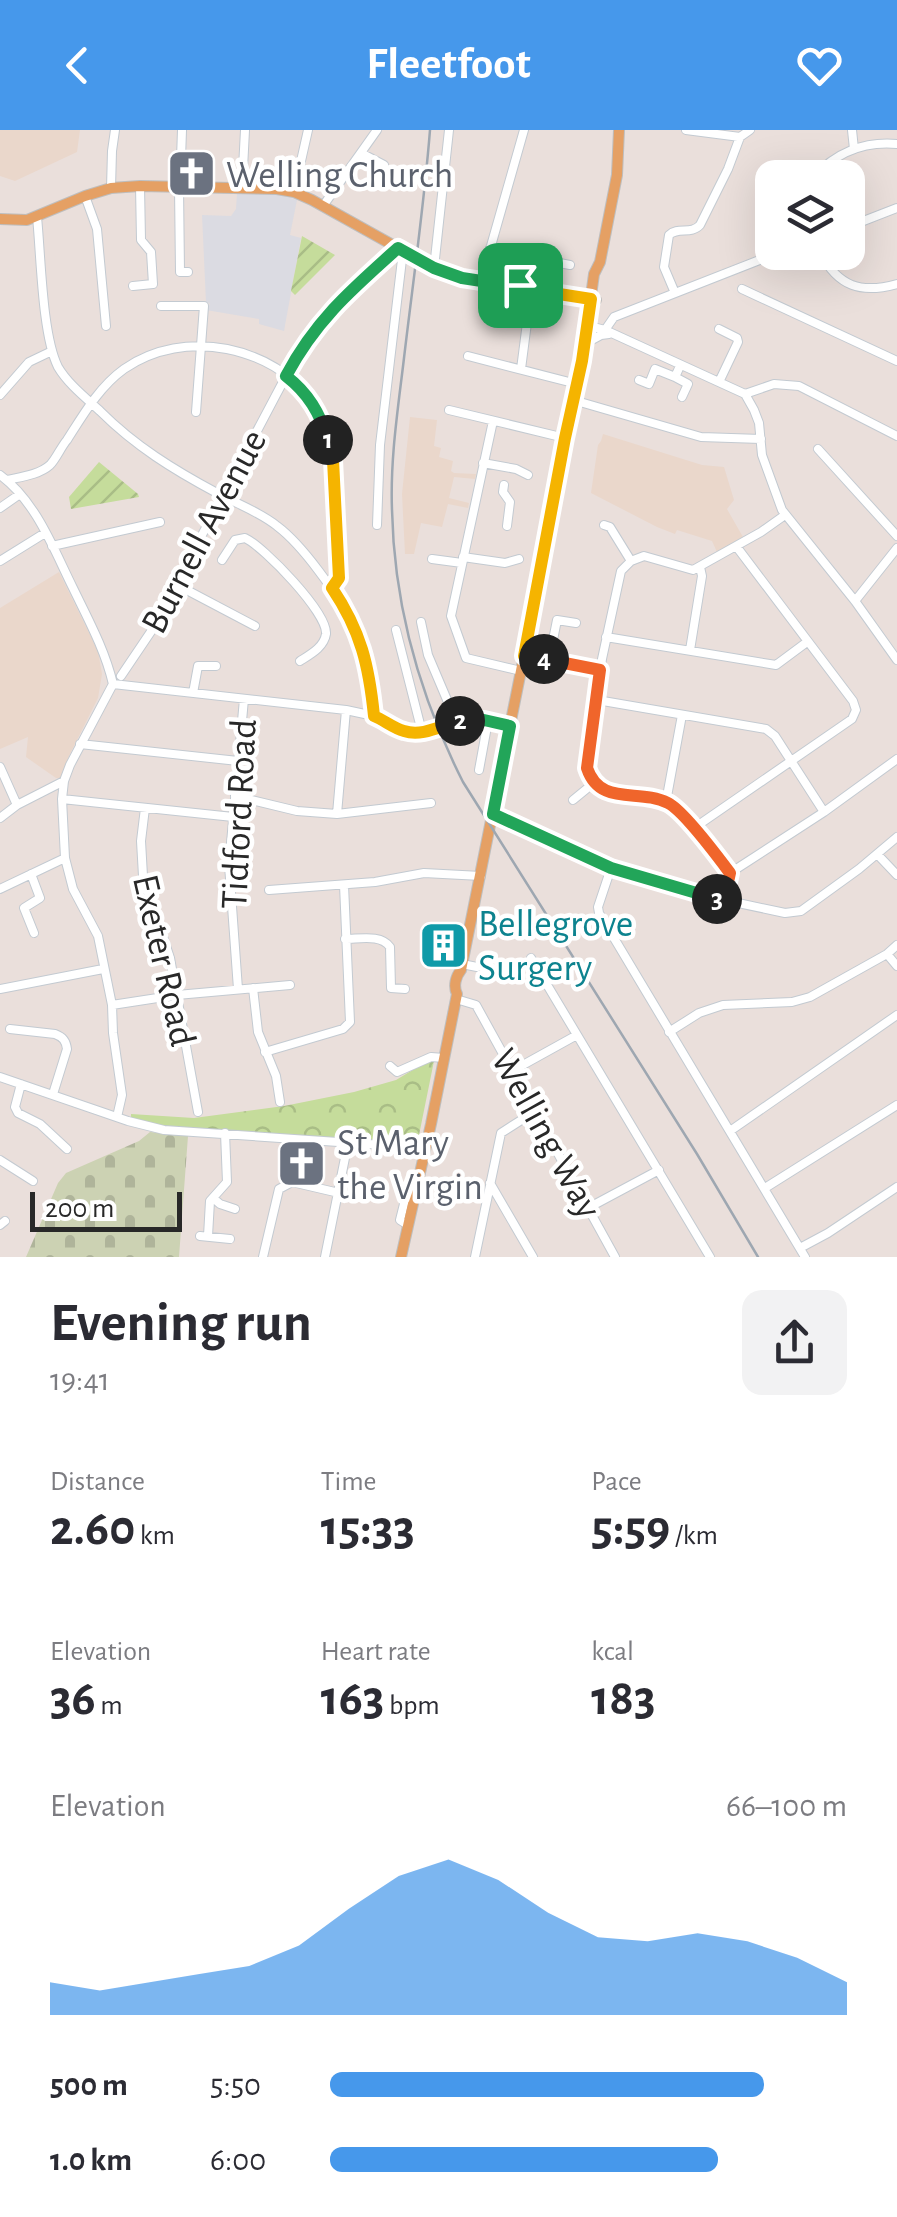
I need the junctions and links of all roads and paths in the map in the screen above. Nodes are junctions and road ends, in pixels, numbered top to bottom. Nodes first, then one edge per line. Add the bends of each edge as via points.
1 (115, 130) edge
2 (182, 130) edge
3 (245, 130) edge
4 (308, 130) edge
5 (377, 130) edge
6 (449, 130) edge
7 (524, 130) edge
8 (619, 130) edge
9 (686, 130) edge
10 (750, 130) edge
11 (852, 130) edge
12 (740, 137) junction
13 (897, 144) edge
14 (854, 149) junction
15 (361, 153) junction
16 (834, 160) edge
17 (384, 166) dead end
18 (140, 186) junction
19 (180, 187) junction
20 (112, 188) junction
21 (242, 188) junction
22 (294, 192) junction
23 (85, 196) junction
24 (323, 206) junction
25 (897, 208) edge
26 (37, 217) junction
27 (0, 218) edge
28 (865, 220) edge
29 (490, 248) junction
30 (400, 249) junction
31 (755, 262) edge
32 (570, 265) dead end
33 (434, 268) junction
34 (830, 270) edge
35 (188, 272) dead end
36 (481, 281) junction
37 (897, 284) edge
38 (133, 286) dead end
39 (742, 289) dead end
40 (535, 292) junction
41 (674, 293) junction
42 (594, 300) junction
43 (162, 306) dead end
44 (106, 326) dead end
45 (719, 329) dead end
46 (604, 330) junction
47 (588, 340) junction
48 (201, 346) junction
49 (52, 351) junction
50 (468, 356) dead end
51 (897, 360) edge
52 (680, 366) junction
53 (521, 368) junction
54 (286, 376) junction
55 (675, 378) junction
56 (639, 380) dead end
57 (720, 382) junction
58 (577, 384) junction
59 (745, 394) junction
60 (0, 396) edge
61 (682, 397) dead end
62 (573, 400) junction
63 (91, 403) junction
64 (449, 410) dead end
65 (196, 412) dead end
66 (493, 420) junction
67 (897, 436) edge
68 (565, 438) junction
69 (761, 440) junction
70 (818, 449) dead end
71 (484, 463) junction
72 (506, 467) junction
73 (528, 475) dead end
74 (3, 478) edge
75 (20, 494) junction
76 (223, 496) junction
77 (0, 508) edge
78 (785, 515) junction
79 (160, 522) dead end
80 (604, 525) dead end
81 (377, 526) dead end
82 (507, 526) dead end
83 (45, 533) junction
84 (897, 536) edge
85 (52, 546) junction
86 (736, 546) junction
87 (897, 548) edge
88 (432, 558) dead end
89 (519, 559) dead end
90 (222, 560) dead end
91 (462, 560) junction
92 (632, 561) junction
93 (0, 562) edge
94 (700, 567) junction
95 (181, 587) junction
96 (339, 592) junction
97 (855, 602) junction
98 (347, 612) junction
99 (421, 622) dead end
100 (576, 623) dead end
101 (326, 625) junction
102 (255, 626) dead end
103 (396, 630) dead end
104 (606, 637) junction
105 (807, 642) junction
106 (690, 650) junction
107 (524, 656) junction
108 (549, 660) junction
109 (897, 660) edge
110 (300, 661) dead end
111 (216, 666) dead end
112 (600, 670) junction
113 (521, 671) junction
114 (122, 676) dead end
115 (113, 684) junction
116 (193, 693) junction
117 (244, 699) junction
118 (596, 700) junction
119 (346, 710) junction
120 (682, 715) junction
121 (374, 716) junction
122 (456, 721) junction
123 (488, 722) junction
124 (510, 726) junction
125 (422, 732) junction
126 (80, 744) junction
127 (897, 759) edge
128 (238, 761) junction
129 (790, 761) junction
130 (0, 768) edge
131 (479, 770) dead end
132 (64, 781) junction
133 (595, 782) junction
134 (235, 796) junction
135 (62, 799) junction
136 (573, 800) dead end
137 (666, 802) junction
138 (431, 803) dead end
139 (17, 805) junction
140 (145, 808) junction
141 (824, 812) junction
142 (337, 814) junction
143 (493, 814) junction
144 (233, 817) junction
145 (0, 818) edge
146 (694, 828) junction
147 (897, 837) edge
148 (877, 854) junction
149 (64, 858) junction
150 (611, 868) junction
151 (730, 873) junction
152 (30, 874) junction
153 (897, 875) edge
154 (481, 876) junction
155 (344, 885) junction
156 (0, 890) edge
157 (269, 890) dead end
158 (724, 900) junction
159 (34, 933) dead end
160 (346, 939) junction
161 (897, 945) edge
162 (887, 954) junction
163 (531, 958) dead end
164 (477, 966) dead end
165 (897, 966) edge
166 (462, 967) junction
167 (103, 969) junction
168 (290, 984) dead end
169 (253, 988) junction
170 (0, 989) edge
171 (238, 989) junction
172 (405, 989) dead end
173 (178, 995) junction
174 (456, 1000) junction
175 (112, 1005) junction
176 (897, 1015) edge
177 (10, 1029) dead end
178 (669, 1032) junction
179 (577, 1034) junction
180 (265, 1052) junction
181 (444, 1058) junction
182 (390, 1066) dead end
183 (512, 1071) junction
184 (0, 1077) edge
185 (21, 1084) junction
186 (53, 1094) junction
187 (280, 1102) dead end
188 (897, 1105) edge
189 (198, 1112) dead end
190 (534, 1112) junction
191 (117, 1117) junction
192 (730, 1131) junction
193 (226, 1133) junction
194 (348, 1142) junction
195 (426, 1148) junction
196 (67, 1149) dead end
197 (0, 1160) edge
198 (659, 1170) junction
199 (32, 1181) dead end
200 (490, 1183) junction
201 (897, 1187) edge
202 (766, 1188) junction
203 (338, 1193) junction
204 (213, 1198) junction
205 (235, 1208) dead end
206 (588, 1208) junction
207 (230, 1239) dead end
208 (802, 1253) edge
209 (263, 1257) edge
210 (326, 1257) edge
211 (400, 1257) edge
212 (475, 1257) edge
213 (533, 1257) edge
214 (614, 1257) edge
215 (710, 1257) edge

1 - 20 street
2 - 19 street
3 - 21 street
4 - 22 street
5 - 15 street
6 - 33 street
7 - 29 street
8 - 42 main road
9 - 12 street
10 - 12 street
11 - 14 street
12 - 41 street via 700,226 671,232 664,267
13 - 14 street
14 - 16 street
15 - 17 street
15 - 24 street
18 - 19 main road
18 - 20 main road
18 - 38 street via 141,240 151,252 153,284
19 - 21 main road
19 - 35 street via 180,272
20 - 23 main road
21 - 22 main road
22 - 24 main road
23 - 26 main road
23 - 44 street via 97,229
24 - 30 main road
25 - 28 street
26 - 27 main road
26 - 49 street
29 - 32 street
29 - 36 street
30 - 33 main road
30 - 54 street, Burnell Avenue via 324,318
30 - 81 street
31 - 41 street
33 - 36 main road
34 - 37 street via 852,286
36 - 40 main road
39 - 51 street
40 - 42 main road
40 - 53 street
41 - 46 street via 614,317
42 - 46 main road
42 - 47 main road
43 - 48 street via 204,306
45 - 57 street via 738,340
46 - 47 main road
46 - 47 street
46 - 52 street
47 - 58 main road
48 - 54 street via 239,352
48 - 63 street via 136,362
48 - 65 street
49 - 60 street via 29,362
49 - 63 street via 63,376
50 - 53 street
52 - 55 street
52 - 57 street
53 - 58 street
54 - 76 street, Burnell Avenue
54 - 96 street via 310,400 328,437
55 - 56 street via 656,369 649,384
55 - 61 street via 688,384
57 - 59 street
58 - 62 main road
59 - 67 street via 774,384 799,386
59 - 69 street
62 - 68 main road
62 - 69 street via 701,437
63 - 74 street via 50,466
63 - 76 street via 157,460
64 - 66 street
66 - 68 street
66 - 71 street
68 - 107 main road
69 - 78 street
70 - 84 street
71 - 72 street
71 - 91 street
72 - 73 street
72 - 82 street
74 - 75 street
75 - 77 street
75 - 83 street
76 - 95 street, Burnell Avenue
76 - 96 street via 275,524
78 - 86 street
78 - 97 street
79 - 85 street
80 - 92 street
83 - 85 street
83 - 93 street
85 - 115 street
86 - 94 street
86 - 105 street
87 - 97 street
88 - 91 street
89 - 91 street
90 - 101 street via 236,540 252,540
91 - 113 street via 451,616 464,654
92 - 94 street via 650,556 688,570
92 - 104 street via 619,574
94 - 106 street
95 - 102 street
95 - 114 street, Burnell Avenue
96 - 98 street
97 - 109 street
98 - 101 street
98 - 121 street via 366,660
99 - 122 street
100 - 108 street via 557,620
101 - 110 street via 326,638
103 - 125 street
104 - 106 street
104 - 112 street
105 - 106 street via 776,665
105 - 129 street via 856,710
107 - 108 street
107 - 113 main road
108 - 112 street
111 - 116 street via 198,666
112 - 118 street
113 - 124 main road
115 - 116 street
115 - 126 street
116 - 117 street
117 - 119 street
117 - 128 street, Tidford Road
118 - 120 street
118 - 133 street via 587,768
119 - 121 street
119 - 142 street
120 - 129 street via 766,729
120 - 137 street
121 - 125 street
122 - 123 street
122 - 125 street
123 - 124 street
123 - 131 street
124 - 143 main road
126 - 128 street
126 - 132 street
127 - 141 street
128 - 134 street, Tidford Road
129 - 141 street
129 - 146 street
130 - 139 street
132 - 135 street
132 - 139 street
133 - 136 street
133 - 137 street via 606,792
134 - 142 street
134 - 144 street, Tidford Road
135 - 140 street
135 - 149 street
137 - 146 street
138 - 142 street
139 - 145 street
140 - 144 street
140 - 173 street, Exeter Road via 144,876
141 - 151 street
143 - 150 street
143 - 154 main road
144 - 171 street, Tidford Road via 229,865
146 - 151 street
147 - 148 street
148 - 153 street
148 - 158 street via 801,912
149 - 152 street
149 - 167 street via 98,936
150 - 158 street
150 - 178 street via 599,913
151 - 158 street
152 - 156 street
152 - 159 street via 40,898 24,908
154 - 155 street via 424,873
154 - 166 main road
155 - 157 street
155 - 160 street
160 - 172 street via 387,942 391,988
160 - 180 street via 350,1022
161 - 162 street
162 - 165 street
162 - 178 street via 810,997 723,1005
163 - 179 street
164 - 166 street
166 - 174 main road
167 - 170 street
167 - 175 street
168 - 169 street
169 - 171 street
169 - 180 street
171 - 173 street
173 - 175 street
173 - 189 street, Exeter Road
174 - 181 main road
174 - 183 street, Welling Way via 478,1010 495,1031
175 - 191 street via 122,1095
176 - 192 street
177 - 186 street via 55,1034 66,1042
178 - 192 street
179 - 183 street
179 - 198 street
180 - 187 street
181 - 182 street via 397,1072
181 - 195 main road
183 - 190 street, Welling Way
184 - 185 street
185 - 186 street
185 - 196 street via 18,1113
186 - 191 street
188 - 202 street
190 - 200 street via 502,1130
190 - 206 street, Welling Way
191 - 193 street via 164,1130
192 - 202 street
193 - 194 street
193 - 204 street via 226,1182
194 - 195 street
194 - 203 street
195 - 211 main road
197 - 199 street
198 - 206 street
198 - 215 street
200 - 212 street
200 - 213 street
201 - 208 street
202 - 208 street
203 - 209 street via 285,1184
203 - 210 street
204 - 205 street
204 - 207 street via 208,1236
206 - 214 street, Welling Way

